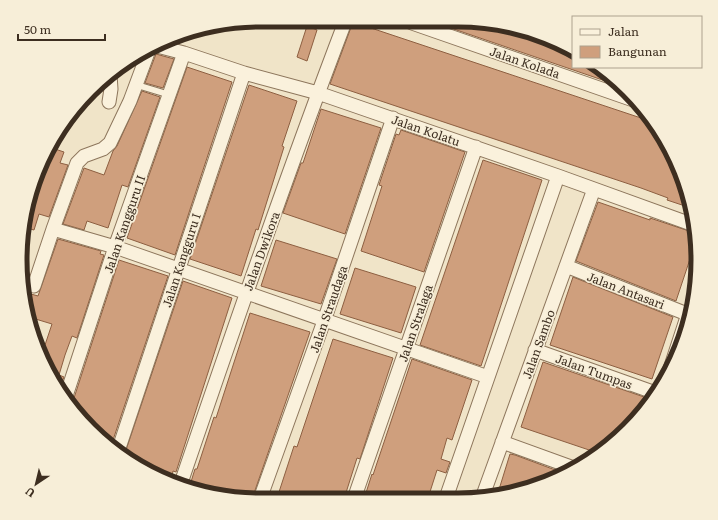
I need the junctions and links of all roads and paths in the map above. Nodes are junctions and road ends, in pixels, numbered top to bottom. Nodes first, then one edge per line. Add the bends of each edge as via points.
1 (343, 27) edge
2 (423, 27) edge
3 (164, 48) edge
4 (184, 54) junction
5 (147, 56) edge
6 (244, 73) junction
7 (110, 81) edge
8 (137, 85) junction
9 (318, 93) junction
10 (170, 95) junction
11 (625, 97) edge
12 (109, 102) dead end
13 (393, 118) junction
14 (476, 148) junction
15 (558, 176) junction
16 (594, 189) junction
17 (688, 223) edge
18 (53, 228) junction
19 (115, 248) junction
20 (566, 266) junction
21 (178, 270) junction
22 (34, 286) dead end
23 (246, 294) junction
24 (685, 313) edge
25 (324, 321) junction
26 (406, 349) junction
27 (535, 350) junction
28 (488, 377) junction
29 (68, 391) edge
30 (651, 391) edge
31 (502, 442) junction
32 (120, 446) edge
33 (567, 466) edge
34 (182, 480) edge
35 (484, 491) edge
36 (262, 493) edge
37 (356, 493) edge
38 (448, 493) edge

1 - 9 street, Jalan Dwikora
2 - 11 street, Jalan Kolada
3 - 4 street, Jalan Kolatu
4 - 6 street, Jalan Kolatu
4 - 10 street, Jalan Kangguru II
5 - 8 street
6 - 9 street, Jalan Kolatu
6 - 21 street, Jalan Kangguru I
7 - 12 street
8 - 10 lane
8 - 18 street via 110,143 103,149 84,156 77,163
9 - 13 street, Jalan Kolatu
9 - 23 street, Jalan Dwikora
10 - 19 street, Jalan Kangguru II
13 - 14 street, Jalan Kolatu
13 - 25 street, Jalan Straudaga
14 - 15 street, Jalan Kolatu
14 - 26 street, Jalan Stralaga
15 - 16 street, Jalan Kolatu
15 - 28 street
16 - 17 street, Jalan Kolatu
16 - 20 street, Jalan Sambo
18 - 19 street
18 - 22 street
19 - 21 street
19 - 29 street, Jalan Kangguru II
20 - 24 street, Jalan Antasari
20 - 27 street, Jalan Sambo
21 - 23 street
21 - 32 street, Jalan Kangguru I
23 - 25 street
23 - 34 street, Jalan Dwikora
25 - 26 street
25 - 36 street, Jalan Straudaga
26 - 28 street
26 - 37 street, Jalan Stralaga
27 - 30 street, Jalan Tumpas
27 - 31 street, Jalan Sambo
28 - 38 street
31 - 33 street
31 - 35 street, Jalan Sambo

